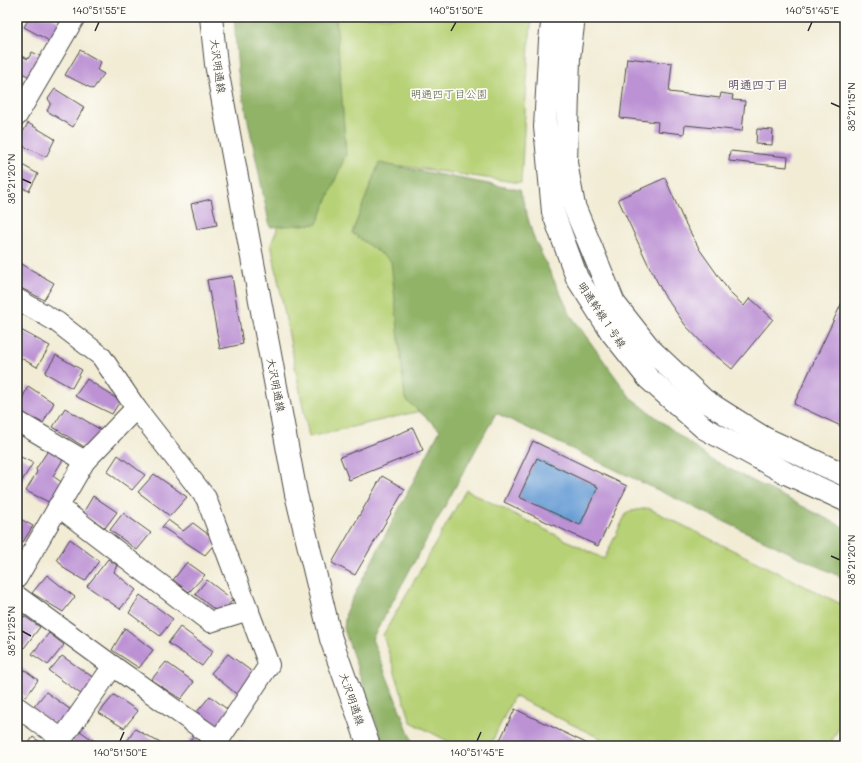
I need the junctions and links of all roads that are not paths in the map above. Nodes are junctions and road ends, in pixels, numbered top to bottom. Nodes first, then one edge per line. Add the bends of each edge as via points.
1 (75, 17) edge
2 (211, 17) edge
3 (553, 17) edge
4 (574, 17) edge
5 (24, 88) edge
6 (17, 116) edge
7 (17, 299) edge
8 (136, 408) junction
9 (17, 421) edge
10 (85, 461) junction
11 (845, 475) edge
12 (845, 500) edge
13 (58, 506) junction
14 (17, 578) edge
15 (17, 596) edge
16 (248, 610) junction
17 (113, 666) junction
18 (17, 707) edge
19 (217, 743) edge
20 (369, 746) edge

1 - 5 street
2 - 20 street, 大沢明通線 via 216,64 296,494 331,639
3 - 12 street, 明通幹線１号線 via 546,142 553,212 577,278 612,333 648,378 704,428 786,473
4 - 11 street via 569,58 566,163 574,206 614,302 650,350 704,400 764,438
5 - 6 street
7 - 8 street via 57,322 101,356
8 - 10 street
8 - 16 street via 206,498
9 - 10 street
10 - 13 street
13 - 14 street
13 - 16 street via 210,622
15 - 17 street
16 - 19 street via 269,665
17 - 18 street via 62,739
17 - 19 street

